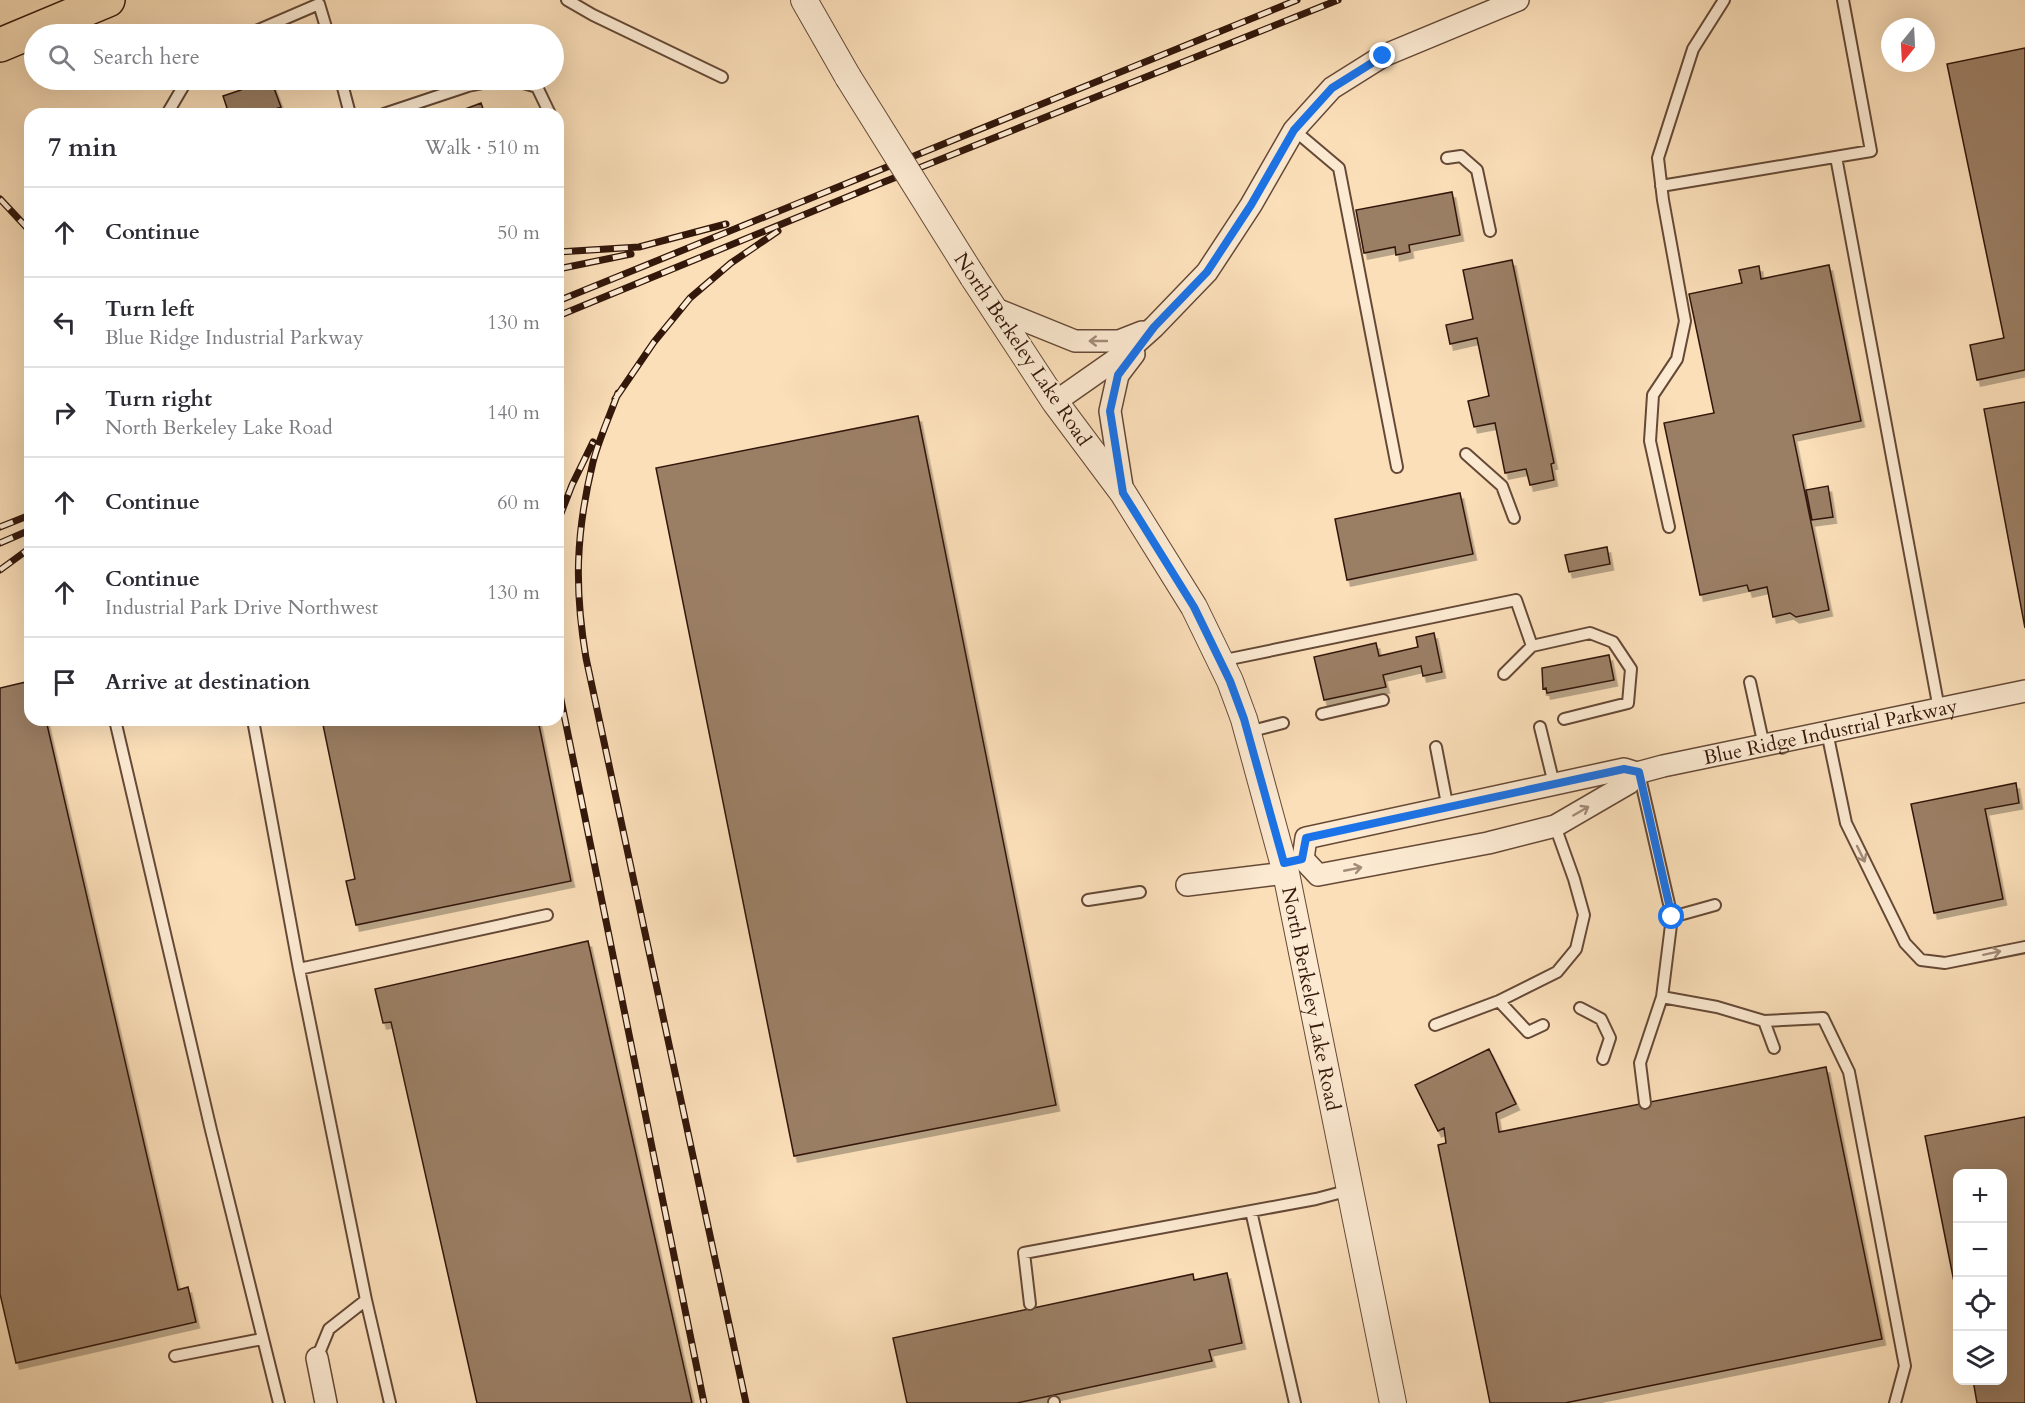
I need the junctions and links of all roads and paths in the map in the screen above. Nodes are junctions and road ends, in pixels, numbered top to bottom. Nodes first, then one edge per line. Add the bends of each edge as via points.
1 (108, 0) edge
2 (567, 0) edge
3 (804, 0) edge
4 (1518, 0) edge
5 (1724, 0) edge
6 (1843, 0) edge
7 (321, 1) edge
8 (50, 24) edge
9 (271, 24) edge
10 (326, 24) edge
11 (24, 35) edge
12 (0, 45) edge
13 (722, 77) dead end
14 (181, 90) edge
15 (344, 90) edge
16 (456, 90) edge
17 (538, 90) edge
18 (171, 108) edge
19 (348, 108) edge
20 (402, 108) edge
21 (547, 108) edge
22 (1294, 130) junction
23 (1836, 157) junction
24 (1447, 159) dead end
25 (1661, 186) junction
26 (1490, 231) dead end
27 (991, 308) junction
28 (1154, 327) junction
29 (1055, 402) junction
30 (1466, 454) dead end
31 (1397, 467) dead end
32 (1123, 493) junction
33 (1514, 518) dead end
34 (1670, 527) dead end
35 (1532, 646) junction
36 (1220, 661) junction
37 (1504, 674) dead end
38 (1750, 682) dead end
39 (2025, 691) edge
40 (1383, 700) dead end
41 (1940, 709) junction
42 (1322, 714) dead end
43 (1564, 719) dead end
44 (1283, 723) dead end
45 (116, 726) edge
46 (254, 726) edge
47 (1540, 727) dead end
48 (1248, 732) junction
49 (1827, 732) junction
50 (1764, 746) junction
51 (1436, 747) dead end
52 (1638, 773) junction
53 (1554, 784) junction
54 (1448, 809) junction
55 (1555, 826) junction
56 (1291, 865) junction
57 (1187, 885) dead end
58 (1140, 892) dead end
59 (1088, 900) dead end
60 (1715, 905) dead end
61 (547, 915) dead end
62 (1672, 917) junction
63 (2025, 947) edge
64 (299, 969) junction
65 (1662, 997) junction
66 (1499, 1001) junction
67 (1580, 1008) dead end
68 (1764, 1021) junction
69 (1435, 1025) dead end
70 (1543, 1025) dead end
71 (1774, 1048) dead end
72 (1603, 1059) dead end
73 (1644, 1104) dead end
74 (1350, 1189) junction
75 (1251, 1211) junction
76 (366, 1300) junction
77 (1030, 1304) dead end
78 (262, 1339) junction
79 (175, 1356) dead end
80 (317, 1358) joint
81 (279, 1403) edge
82 (326, 1403) edge
83 (390, 1403) edge
84 (1295, 1403) edge
85 (1393, 1403) edge
86 (1895, 1403) edge

1 - 8 main road
2 - 13 lane
3 - 27 street, North Berkeley Lake Road, bridge
4 - 22 street via 1383,56 1332,88
5 - 25 lane via 1693,49 1658,158
6 - 23 lane via 1871,151
7 - 9 lane
7 - 10 lane
11 - 12 main road
14 - 18 lane
15 - 19 lane
16 - 20 lane
17 - 21 lane
22 - 28 street via 1207,272
22 - 31 lane via 1339,168
23 - 25 lane
23 - 41 lane
24 - 26 lane via 1461,156 1478,170
25 - 34 lane via 1685,321 1677,359 1653,394 1650,441
28 -> 27 street via 1119,341 1075,341
27 - 29 street, North Berkeley Lake Road
28 - 29 street via 1125,353
28 - 32 street via 1118,375 1110,411
29 - 32 street, North Berkeley Lake Road
30 - 33 lane via 1502,486
32 - 36 street, North Berkeley Lake Road via 1194,607
35 - 36 lane via 1516,600
35 - 37 lane
35 - 43 lane via 1590,633 1613,642 1631,669 1628,703
36 - 48 street, North Berkeley Lake Road
38 - 50 lane
39 - 41 street, Blue Ridge Industrial Parkway
40 - 42 lane
41 - 49 street, Blue Ridge Industrial Parkway
44 - 48 lane
45 - 78 lane
46 - 64 lane
47 - 53 lane
48 - 56 street, North Berkeley Lake Road
49 - 50 street, Blue Ridge Industrial Parkway
49 -> 63 lane via 1846,823 1905,943 1921,960 1945,963
50 - 52 street, Blue Ridge Industrial Parkway
51 - 54 lane
52 - 53 street, Blue Ridge Industrial Parkway via 1624,769
55 -> 52 street, Blue Ridge Industrial Parkway via 1629,783
52 - 62 lane
53 - 54 street, Blue Ridge Industrial Parkway
54 - 56 street, Blue Ridge Industrial Parkway via 1306,838
56 -> 55 street, Blue Ridge Industrial Parkway via 1318,875 1488,843
55 - 66 lane via 1584,915 1575,949 1557,972
56 - 57 street
56 - 74 street, North Berkeley Lake Road
58 - 59 lane
60 - 62 lane
61 - 64 lane
62 - 65 lane
64 - 76 lane
65 - 68 lane
65 - 73 lane via 1640,1063
66 - 69 lane
66 - 70 lane via 1528,1032
67 - 72 lane via 1601,1019 1610,1038
68 - 71 lane
68 - 86 lane via 1823,1018 1849,1072 1905,1366
74 - 75 lane
74 - 85 street, North Berkeley Lake Road
75 - 77 lane via 1024,1253
75 - 84 lane
76 - 80 lane via 329,1329
76 - 83 lane
78 - 79 lane
78 - 81 lane
80 - 82 street

